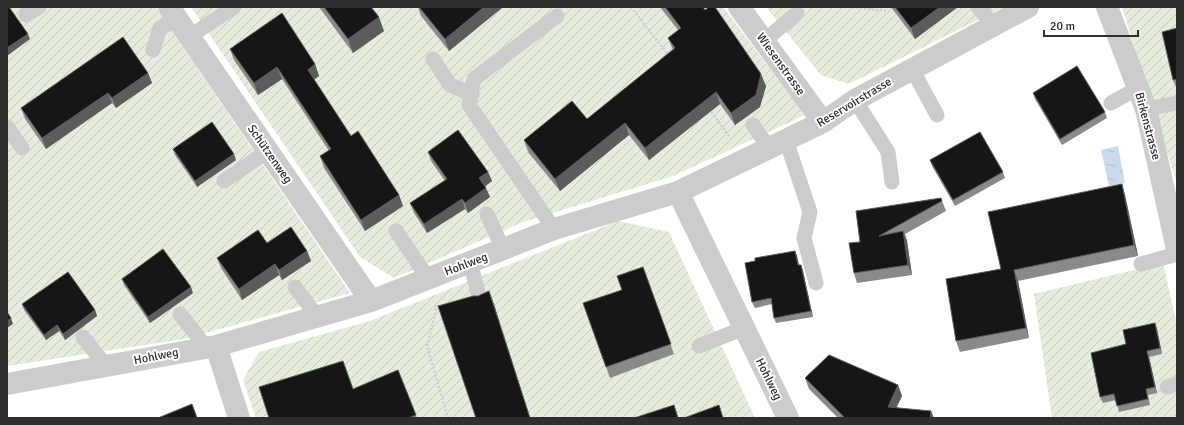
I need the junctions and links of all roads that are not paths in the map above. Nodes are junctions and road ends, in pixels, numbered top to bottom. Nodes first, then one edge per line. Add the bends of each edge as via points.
1 (39, 7) edge
2 (234, 7) edge
3 (739, 7) edge
4 (978, 7) edge
5 (1028, 7) edge
6 (1107, 7) edge
7 (173, 13) edge
8 (796, 14) dead end
9 (26, 16) dead end
10 (557, 16) dead end
11 (994, 25) junction
12 (189, 37) junction
13 (764, 41) junction
14 (153, 50) dead end
15 (433, 59) dead end
16 (912, 69) junction
17 (1138, 88) junction
18 (472, 94) junction
19 (854, 100) junction
20 (1111, 103) dead end
21 (1177, 103) edge
22 (1146, 109) junction
23 (937, 115) dead end
24 (823, 122) junction
25 (754, 125) dead end
26 (7, 127) edge
27 (777, 144) junction
28 (22, 148) dead end
29 (268, 151) junction
30 (224, 181) dead end
31 (892, 182) dead end
32 (1170, 188) edge
33 (678, 192) junction
34 (487, 214) dead end
35 (554, 229) junction
36 (396, 231) dead end
37 (503, 249) junction
38 (1177, 249) edge
39 (1177, 254) edge
40 (470, 262) junction
41 (1141, 264) dead end
42 (437, 275) junction
43 (816, 283) dead end
44 (295, 286) dead end
45 (480, 300) edge
46 (371, 301) junction
47 (180, 314) dead end
48 (317, 316) junction
49 (744, 328) junction
50 (84, 337) dead end
51 (211, 346) junction
52 (699, 346) dead end
53 (106, 366) junction
54 (7, 383) edge
55 (239, 418) edge
56 (788, 418) edge

1 - 9 lane
2 - 12 lane
3 - 13 street, Wiesenstrasse
4 - 11 lane
5 - 11 street, Reservoirstrasse
6 - 17 street, Birkenstrasse
7 - 12 street, Schützenweg
7 - 14 lane via 160,28
8 - 13 lane
10 - 18 lane via 474,79
11 - 16 street, Reservoirstrasse
12 - 29 street, Schützenweg
13 - 24 street, Wiesenstrasse
15 - 18 lane via 450,85
16 - 19 street, Reservoirstrasse
16 - 23 lane
17 - 20 lane
17 - 22 street, Birkenstrasse
18 - 35 lane via 469,105
19 - 24 street, Reservoirstrasse
19 - 31 lane via 888,152
21 - 22 lane
22 - 32 street, Birkenstrasse
24 - 27 street, Reservoirstrasse
25 - 27 lane
26 - 28 lane
27 - 33 street, Reservoirstrasse
27 - 43 lane via 810,212 804,238
29 - 30 lane
29 - 46 street, Schützenweg
32 - 38 street, Birkenstrasse
33 - 35 street, Hohlweg
33 - 49 street, Hohlweg
34 - 37 lane
35 - 37 street, Hohlweg
36 - 42 lane
37 - 40 street, Hohlweg
39 - 41 lane
40 - 42 street, Hohlweg
40 - 45 lane
42 - 46 street, Hohlweg
44 - 48 lane
46 - 48 street, Hohlweg
47 - 51 lane
48 - 51 street, Hohlweg
49 - 52 lane
49 - 56 street, Hohlweg
50 - 53 lane
51 - 53 street, Hohlweg
51 - 55 street
53 - 54 street, Hohlweg

